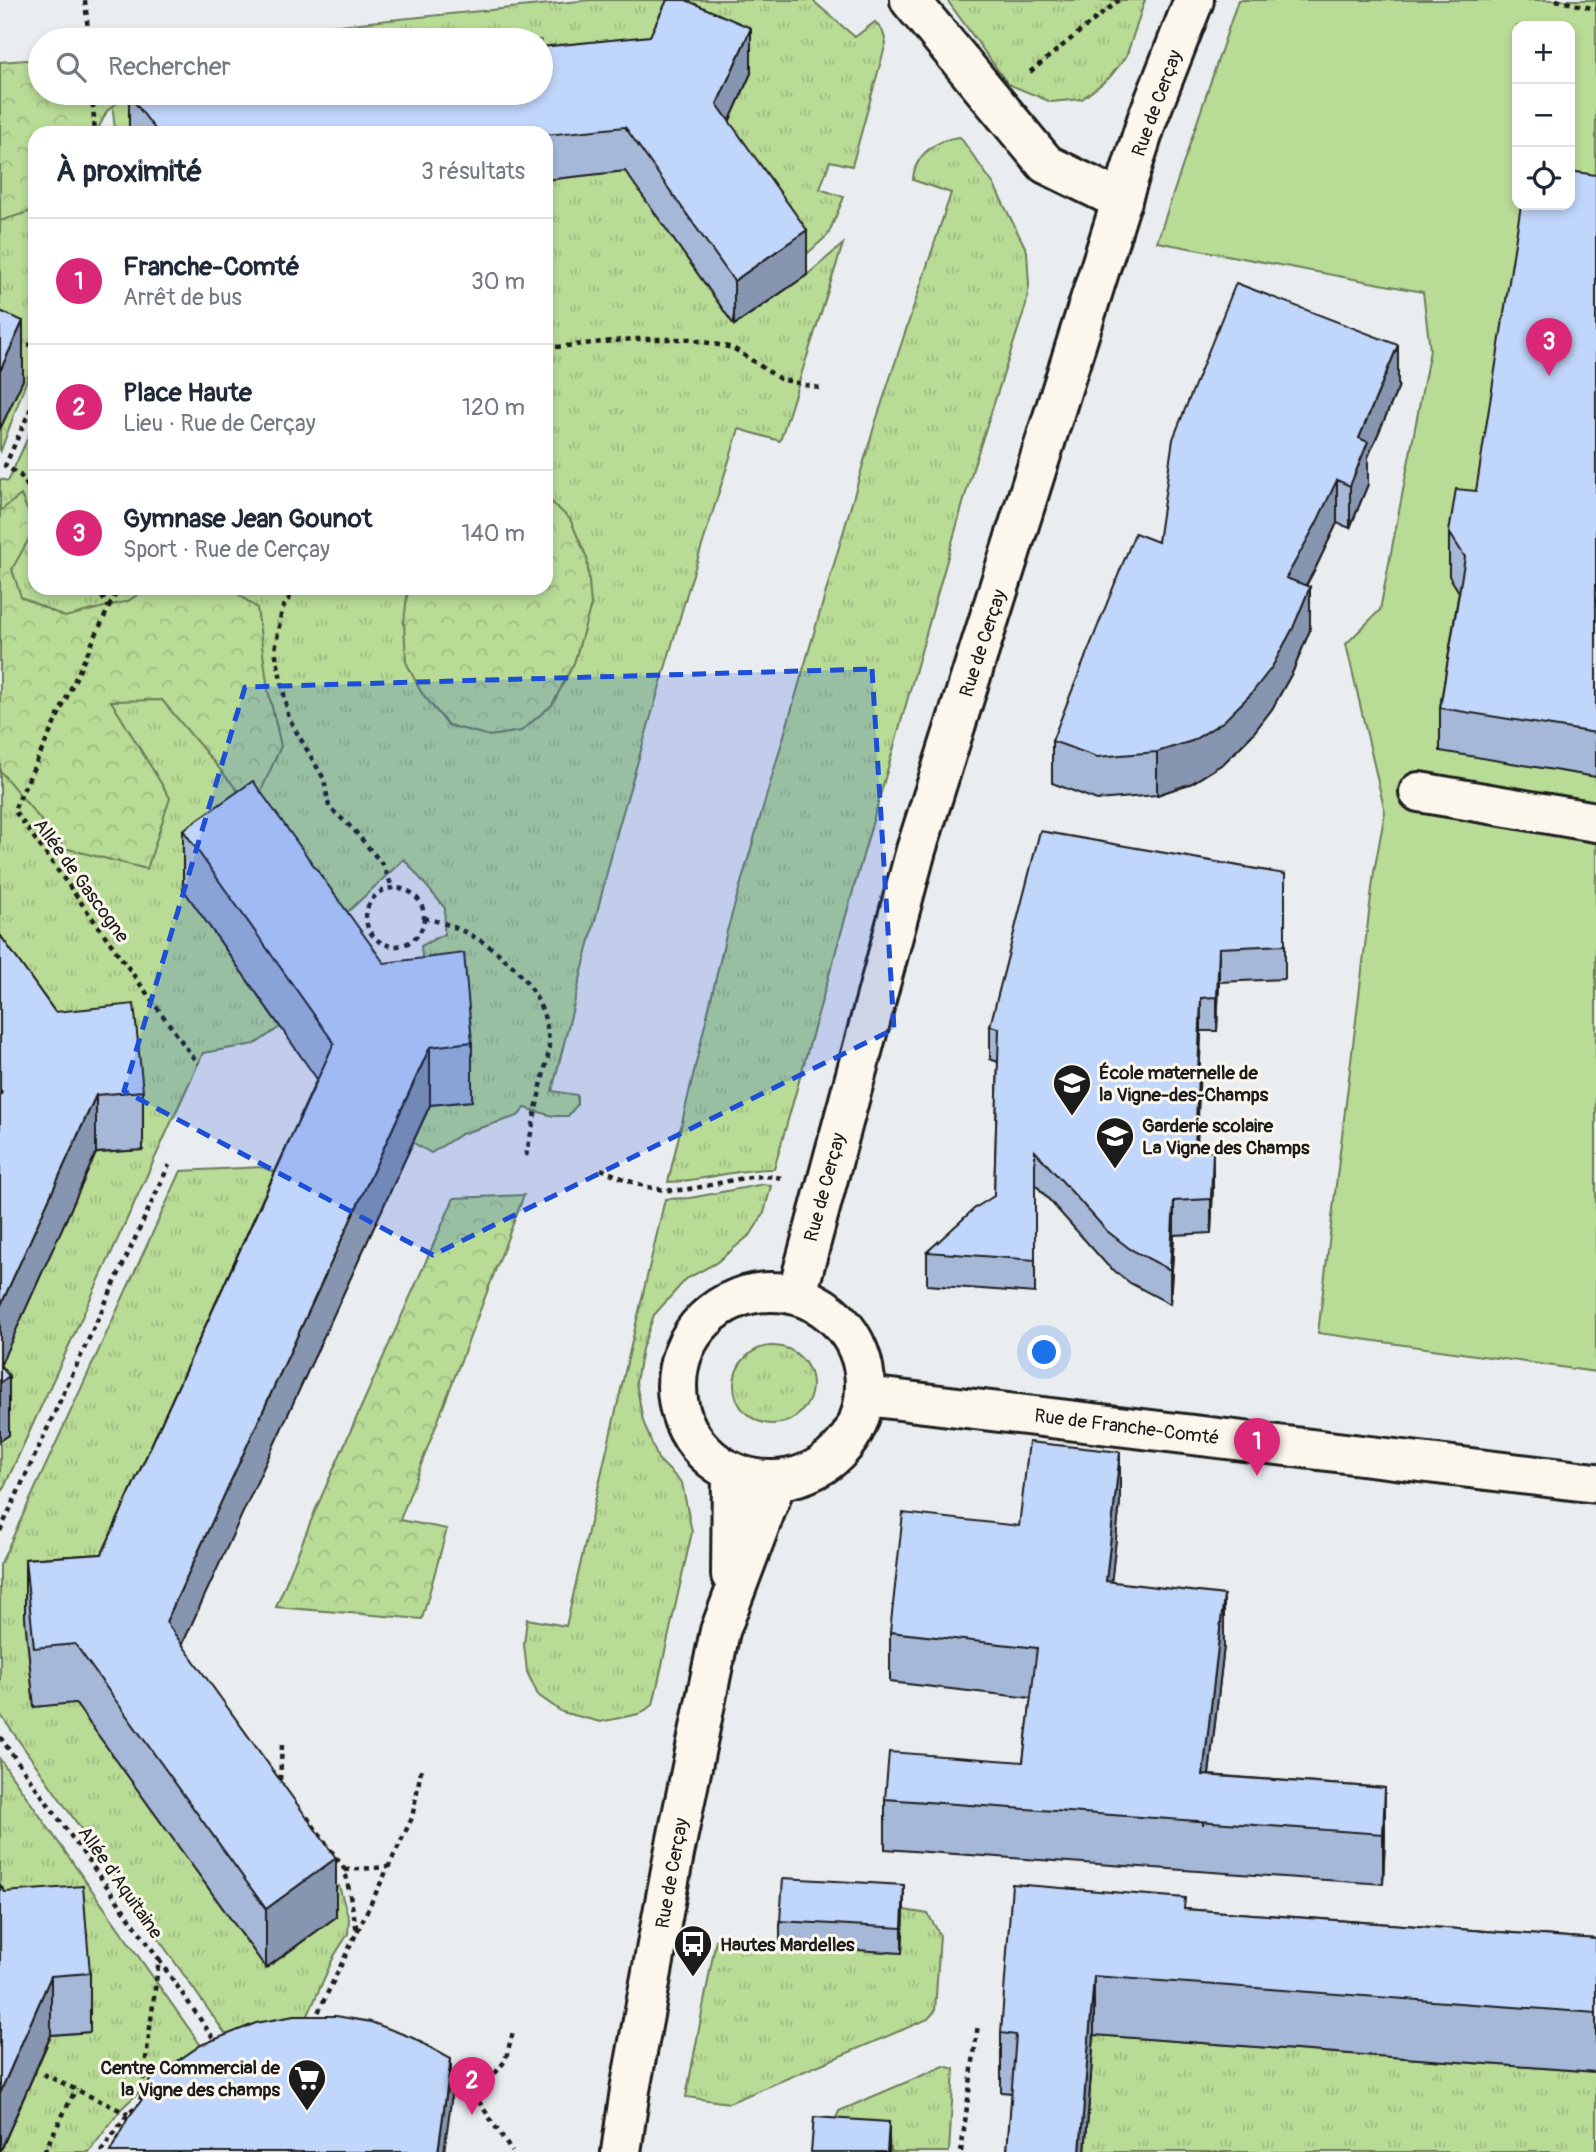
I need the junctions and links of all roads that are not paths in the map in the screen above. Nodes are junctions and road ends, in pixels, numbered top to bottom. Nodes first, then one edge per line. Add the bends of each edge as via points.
1 (910, 0) edge
2 (1194, 0) edge
3 (1122, 201) junction
4 (1419, 792) dead end
5 (1596, 822) edge
6 (797, 1294) junction
7 (866, 1396) junction
8 (732, 1472) junction
9 (777, 1480) junction
10 (1596, 1483) edge
11 (731, 1596) junction
12 (621, 2152) edge

1 - 3 street via 1046,164
2 - 3 street, Rue de Cerçay via 1147,120
3 - 6 street, Rue de Cerçay via 915,850
4 - 5 street
6 - 7 street via 834,1316 853,1341
6 - 8 street via 743,1296 714,1310 692,1334 679,1364 677,1396 686,1427 705,1454
7 - 9 street via 852,1433 833,1457 807,1473
7 - 10 street, Rue de Franche-Comté
8 - 9 street
8 - 11 street, Rue de Cerçay
9 - 11 street, Rue de Cerçay
11 - 12 street, Rue de Cerçay via 689,1776

